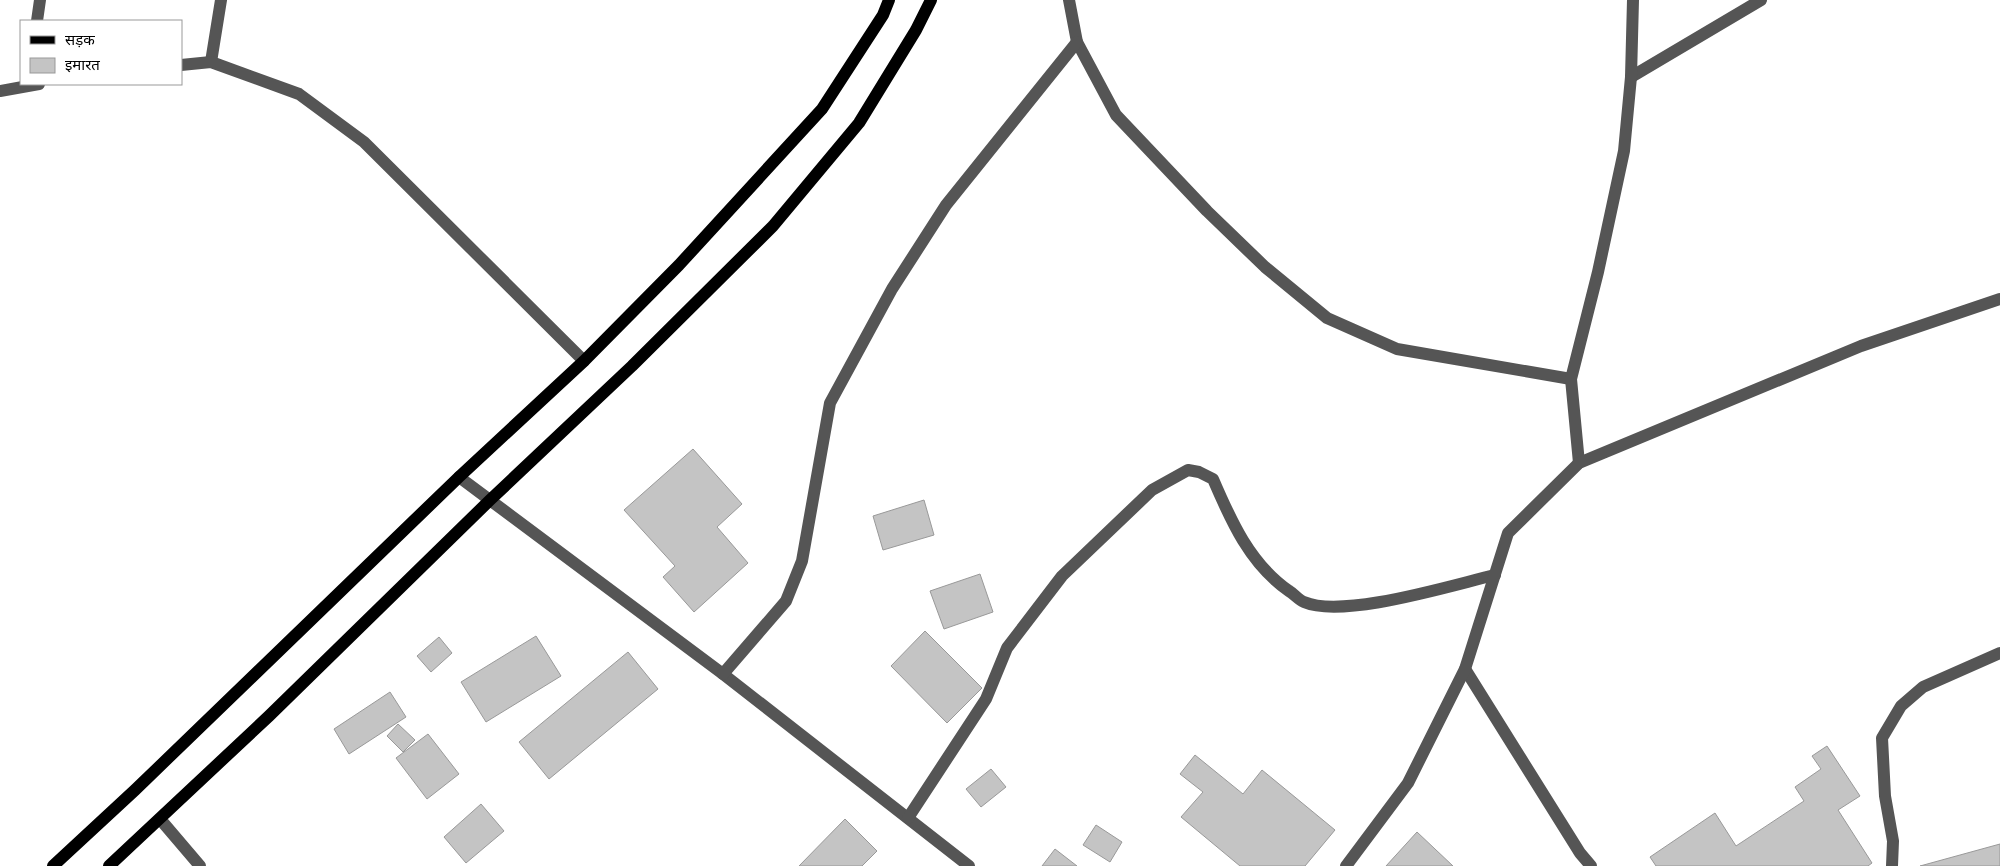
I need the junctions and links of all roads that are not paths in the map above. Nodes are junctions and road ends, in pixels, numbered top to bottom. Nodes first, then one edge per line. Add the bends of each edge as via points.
1 (40, 0) edge
2 (220, 0) edge
3 (889, 0) edge
4 (932, 0) edge
5 (1069, 0) edge
6 (1633, 0) edge
7 (1761, 0) edge
8 (37, 20) edge
9 (1077, 42) junction
10 (211, 62) junction
11 (182, 65) edge
12 (1631, 77) junction
13 (26, 85) edge
14 (0, 91) edge
15 (2000, 299) edge
16 (584, 361) junction
17 (1571, 379) junction
18 (1579, 463) junction
19 (459, 478) junction
20 (490, 500) junction
21 (1495, 574) junction
22 (2000, 654) edge
23 (1465, 669) junction
24 (723, 674) junction
25 (908, 818) junction
26 (160, 819) junction
27 (53, 866) edge
28 (109, 866) edge
29 (200, 866) edge
30 (969, 866) edge
31 (1346, 866) edge
32 (1591, 866) edge
33 (1892, 866) edge

1 - 8 street
2 - 10 street
3 - 16 main road via 822,109 679,265
4 - 20 main road via 859,123 773,226 632,366
5 - 9 street
6 - 12 street
7 - 12 street
9 - 17 street via 1116,115 1213,218 1265,267 1327,318 1397,349
9 - 24 street via 946,205 892,289 830,403 802,561 786,601
10 - 11 street
10 - 16 street via 300,94 364,142
12 - 17 street via 1624,151
13 - 14 street
15 - 18 street via 1861,346
16 - 19 main road
17 - 18 street
18 - 21 street via 1508,533
19 - 20 street
19 - 27 main road
20 - 24 street
20 - 26 main road
21 - 23 street
21 - 25 street via 1382,602 1335,607 1304,602 1279,584 1253,558 1213,479 1188,470 1152,490 1062,576 1007,648 986,699
22 - 33 street via 1923,688 1900,706 1882,738 1885,796 1893,841
23 - 31 street via 1408,784
23 - 32 street
24 - 25 street
25 - 30 street
26 - 28 main road
26 - 29 street

